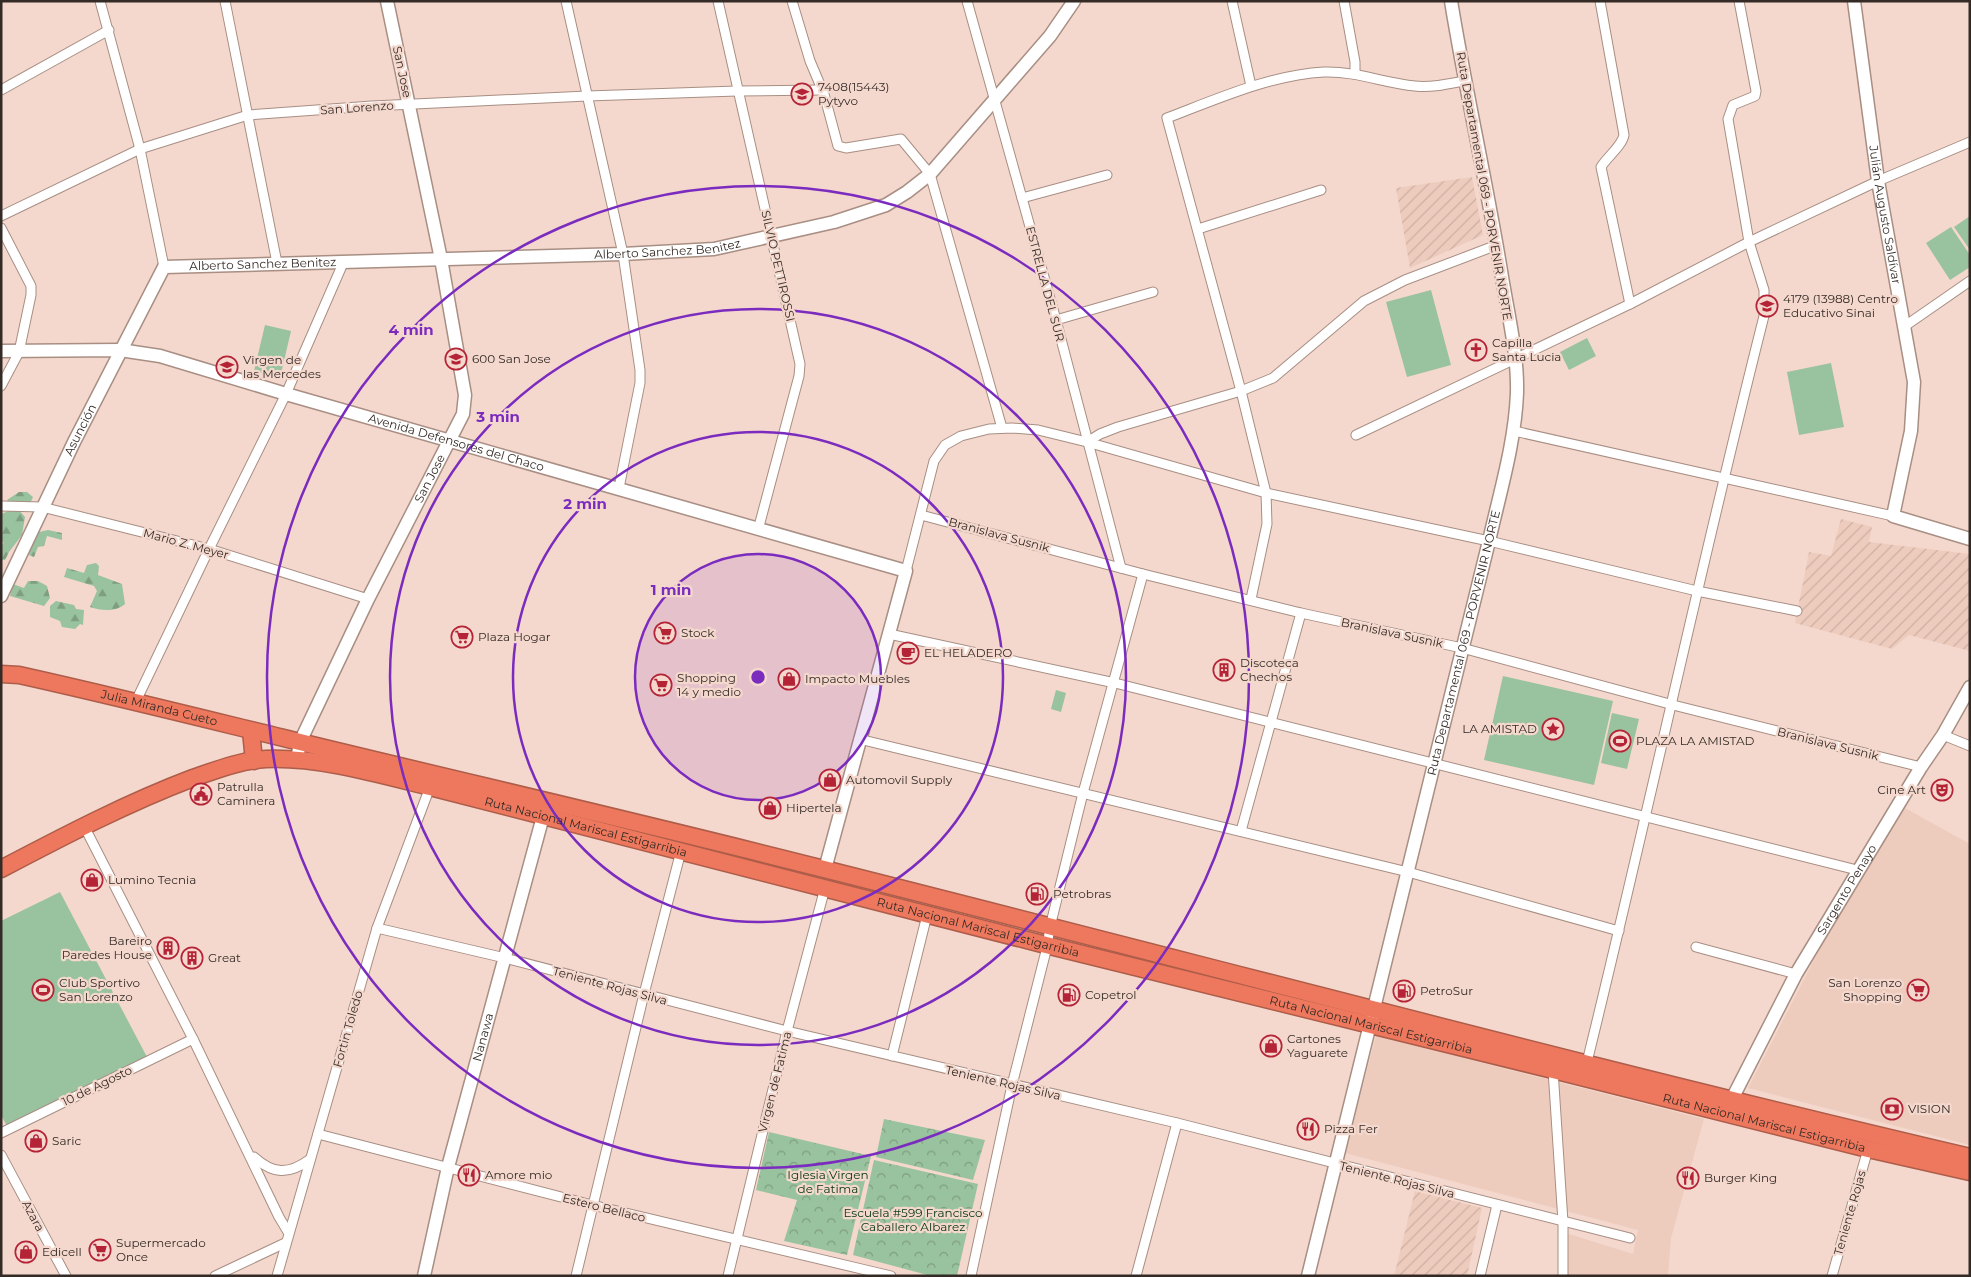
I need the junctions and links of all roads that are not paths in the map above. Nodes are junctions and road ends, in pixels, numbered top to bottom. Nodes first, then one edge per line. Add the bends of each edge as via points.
1 (100, 1) edge
2 (225, 1) edge
3 (387, 1) edge
4 (566, 1) edge
5 (718, 1) edge
6 (792, 1) edge
7 (967, 1) edge
8 (1074, 1) edge
9 (1232, 1) edge
10 (1344, 1) edge
11 (1451, 1) edge
12 (1600, 1) edge
13 (1739, 1) edge
14 (1854, 1) edge
15 (108, 30) junction
16 (1354, 74) junction
17 (1464, 82) junction
18 (1251, 86) junction
19 (1, 90) edge
20 (822, 90) junction
21 (737, 91) junction
22 (587, 96) junction
23 (995, 100) junction
24 (408, 105) junction
25 (248, 115) junction
26 (1970, 142) edge
27 (140, 149) junction
28 (930, 174) junction
29 (1107, 174) dead end
30 (1878, 181) junction
31 (1321, 190) dead end
32 (1022, 198) junction
33 (1, 216) edge
34 (1, 228) edge
35 (1198, 229) junction
36 (772, 237) junction
37 (1750, 242) junction
38 (1497, 245) junction
39 (623, 254) junction
40 (441, 259) junction
41 (344, 261) junction
42 (277, 263) junction
43 (164, 267) junction
44 (1970, 281) edge
45 (1153, 292) dead end
46 (1630, 304) junction
47 (1056, 320) junction
48 (1905, 326) junction
49 (120, 350) junction
50 (1, 351) edge
51 (19, 352) junction
52 (1515, 358) junction
53 (1, 386) edge
54 (1241, 391) junction
55 (286, 394) junction
56 (1002, 428) junction
57 (1514, 431) junction
58 (1356, 435) dead end
59 (450, 440) junction
60 (1087, 442) junction
61 (1722, 479) junction
62 (619, 488) junction
63 (1266, 493) junction
64 (1, 506) edge
65 (42, 507) junction
66 (921, 515) junction
67 (1893, 516) junction
68 (758, 530) junction
69 (1970, 539) edge
70 (1489, 541) junction
71 (209, 549) junction
72 (1121, 568) junction
73 (906, 571) junction
74 (1143, 574) junction
75 (1697, 591) junction
76 (1, 596) edge
77 (368, 599) junction
78 (1251, 600) junction
79 (1797, 611) dead end
80 (1301, 613) junction
81 (889, 634) junction
82 (1462, 648) junction
83 (1, 669) edge
84 (1, 674) edge
85 (19, 675) junction
86 (1115, 683) junction
87 (1970, 687) edge
88 (136, 701) junction
89 (1670, 704) junction
90 (1270, 722) junction
91 (251, 731) junction
92 (1944, 735) junction
93 (860, 738) junction
94 (300, 742) junction
95 (1970, 746) edge
96 (297, 760) junction
97 (254, 761) junction
98 (1435, 763) junction
99 (1921, 767) junction
100 (430, 787) junction
101 (1083, 793) junction
102 (545, 808) junction
103 (1645, 816) junction
104 (84, 826) junction
105 (1241, 831) junction
106 (681, 851) junction
107 (1, 869) edge
108 (825, 869) junction
109 (1858, 870) junction
110 (1408, 872) junction
111 (825, 888) junction
112 (927, 915) junction
113 (1050, 927) junction
114 (377, 928) junction
115 (1619, 931) junction
116 (1047, 945) junction
117 (1696, 947) dead end
118 (505, 958) junction
119 (1796, 974) junction
120 (644, 994) junction
121 (1371, 1017) junction
122 (787, 1031) junction
123 (193, 1039) junction
124 (892, 1056) junction
125 (1587, 1062) junction
126 (1552, 1070) junction
127 (1012, 1085) junction
128 (1731, 1107) junction
129 (1177, 1123) junction
130 (1, 1133) edge
131 (318, 1134) junction
132 (1868, 1150) junction
133 (250, 1154) junction
134 (1, 1155) edge
135 (1970, 1158) edge
136 (309, 1160) junction
137 (1336, 1164) junction
138 (448, 1168) junction
139 (1970, 1172) edge
140 (592, 1205) junction
141 (1496, 1205) junction
142 (1563, 1222) junction
143 (288, 1232) junction
144 (1630, 1238) dead end
145 (737, 1240) junction
146 (285, 1243) junction
147 (66, 1276) edge
148 (214, 1276) edge
149 (276, 1276) edge
150 (424, 1276) edge
151 (576, 1276) edge
152 (728, 1276) edge
153 (891, 1276) edge
154 (971, 1276) edge
155 (1136, 1276) edge
156 (1308, 1276) edge
157 (1480, 1276) edge
158 (1563, 1276) edge
159 (1832, 1276) edge

1 - 15 street
2 - 25 street
3 - 24 street, San Jose
4 - 22 street
5 - 21 street, SILVIO PETTIROSSI
6 - 20 street
7 - 23 street, ESTRELLA DEL SUR
8 - 23 street, Alberto Sanchez Benitez via 1050,36
9 - 18 street
10 - 16 street
11 - 17 street, Ruta Departamental 069 - PORVENIR NORTE
12 - 46 street via 1624,135 1601,167
13 - 37 street via 1756,91 1755,96 1733,105 1728,119
14 - 30 street, Julián Augusto Saldívar
15 - 19 street
15 - 27 street
16 - 17 street via 1415,86
16 - 18 street via 1325,72
17 - 38 street, Ruta Departamental 069 - PORVENIR NORTE
18 - 35 street via 1167,118
20 - 21 street, San Lorenzo
20 - 28 street via 838,146 844,148 901,139
21 - 22 street, San Lorenzo
21 - 36 street, SILVIO PETTIROSSI
22 - 24 street, San Lorenzo
22 - 39 street
23 - 28 street, Alberto Sanchez Benitez
23 - 32 street, ESTRELLA DEL SUR
24 - 25 street, San Lorenzo
24 - 40 street, San Jose
25 - 27 street, San Lorenzo
25 - 42 street
26 - 30 street
27 - 33 street, San Lorenzo
27 - 43 street
28 - 36 street, Alberto Sanchez Benitez via 886,205
28 - 56 street
29 - 32 street
30 - 37 street
30 - 48 street, Julián Augusto Saldívar
31 - 35 street
32 - 47 street, ESTRELLA DEL SUR
34 - 51 street via 31,286
35 - 54 street
36 - 39 street, Alberto Sanchez Benitez via 714,249
36 - 68 street, SILVIO PETTIROSSI via 800,364
37 - 46 street
37 - 61 street via 1764,290 1764,316
38 - 52 street, Ruta Departamental 069 - PORVENIR NORTE
38 - 54 street via 1364,300 1273,378
39 - 40 street, Alberto Sanchez Benitez
39 - 62 street via 640,383
40 - 41 street, Alberto Sanchez Benitez
40 - 59 street, San Jose via 465,395 463,414
41 - 42 street, Alberto Sanchez Benitez
41 - 55 street
42 - 43 street, Alberto Sanchez Benitez
43 - 49 street, Asunción
44 - 48 street
45 - 47 street
46 - 52 street
47 - 60 street, ESTRELLA DEL SUR
48 - 67 street, Julián Augusto Saldívar via 1914,382 1914,409
49 - 51 street, Avenida Defensores del Chaco
49 - 55 street, Avenida Defensores del Chaco via 160,356
49 - 65 street, Asunción
50 - 51 street, Avenida Defensores del Chaco
51 - 53 street
52 - 57 street, Ruta Departamental 069 - PORVENIR NORTE
52 - 58 street
54 - 60 street via 1118,427
54 - 63 street
55 - 59 street, Avenida Defensores del Chaco
55 - 71 street
56 - 60 street via 1038,430
56 - 66 street via 960,436 944,445 934,461
57 - 61 street
57 - 70 street, Ruta Departamental 069 - PORVENIR NORTE
59 - 62 street, Avenida Defensores del Chaco
59 - 77 street, San Jose
60 - 63 street
60 - 72 street, ESTRELLA DEL SUR
61 - 67 street
61 - 75 street
62 - 68 street, Avenida Defensores del Chaco
63 - 70 street
63 - 78 street via 1267,524
64 - 65 street, Mario Z. Meyer
65 - 71 street, Mario Z. Meyer
65 - 76 street, Asunción
66 - 72 street, Branislava Susnik
66 - 73 street
67 - 69 street
68 - 73 street, Avenida Defensores del Chaco
70 - 75 street
70 - 82 street, Ruta Departamental 069 - PORVENIR NORTE
71 - 77 street, Mario Z. Meyer
71 - 88 street
72 - 74 street, Branislava Susnik
73 - 81 street
74 - 78 street, Branislava Susnik
74 - 86 street
75 - 79 street
75 - 89 street
77 - 94 street, San Jose
78 - 80 street, Branislava Susnik
80 - 82 street, Branislava Susnik
80 - 90 street
81 - 86 street
81 - 93 street
82 - 89 street, Branislava Susnik
82 - 98 street, Ruta Departamental 069 - PORVENIR NORTE
83 - 85 street, Julia Miranda Cueto
84 - 85 highway, Julia Miranda Cueto
85 - 88 highway, Julia Miranda Cueto
86 - 90 street
86 - 101 street
87 - 92 street, Sargento Penayo
88 - 91 highway, Julia Miranda Cueto
89 - 99 street, Branislava Susnik
89 - 103 street
90 - 98 street
90 - 105 street
91 - 94 highway, Julia Miranda Cueto
91 - 97 highway
92 - 95 street
92 - 99 street, Sargento Penayo
93 - 101 street
93 - 108 street
94 - 96 street, San Jose
94 - 102 highway, Ruta Nacional Mariscal Estigarribia
96 - 97 highway, Ruta Nacional Mariscal Estigarribia
96 - 100 highway, Ruta Nacional Mariscal Estigarribia via 361,770
97 - 104 highway, Ruta Nacional Mariscal Estigarribia via 215,770 166,788
98 - 103 street
98 - 110 street, Ruta Departamental 069 - PORVENIR NORTE
99 - 109 street, Sargento Penayo
100 - 102 highway, Ruta Nacional Mariscal Estigarribia
100 - 114 street, Fortin Toledo
101 - 105 street
101 - 113 street
102 - 106 highway, Ruta Nacional Mariscal Estigarribia
102 - 108 highway, Ruta Nacional Mariscal Estigarribia
102 - 118 street, Nanawa
103 - 109 street
103 - 115 street
104 - 107 highway, Ruta Nacional Mariscal Estigarribia
104 - 123 street
105 - 110 street
106 - 111 highway, Ruta Nacional Mariscal Estigarribia
106 - 120 street
108 - 113 highway, Ruta Nacional Mariscal Estigarribia
109 - 119 street, Sargento Penayo
110 - 115 street
110 - 121 street, Ruta Departamental 069 - PORVENIR NORTE
111 - 112 highway, Ruta Nacional Mariscal Estigarribia
111 - 122 street, Virgen de Fatima
112 - 116 highway, Ruta Nacional Mariscal Estigarribia
112 - 124 street
113 - 116 street
113 - 121 highway, Ruta Nacional Mariscal Estigarribia
114 - 118 street, Teniente Rojas Silva
114 - 131 street, Fortin Toledo
115 - 125 street
116 - 121 highway, Ruta Nacional Mariscal Estigarribia
116 - 127 street
117 - 119 street
118 - 120 street, Teniente Rojas Silva
118 - 138 street, Nanawa
119 - 128 street, Sargento Penayo
120 - 122 street, Teniente Rojas Silva
120 - 140 street
121 - 125 highway, Ruta Nacional Mariscal Estigarribia
121 - 126 highway, Ruta Nacional Mariscal Estigarribia
121 - 137 street, Ruta Departamental 069 - PORVENIR NORTE
122 - 124 street, Teniente Rojas Silva
122 - 145 street, Virgen de Fatima
123 - 130 street, 10 de Agosto
123 - 133 street
124 - 127 street, Teniente Rojas Silva
125 - 128 highway, Ruta Nacional Mariscal Estigarribia
126 - 128 highway, Ruta Nacional Mariscal Estigarribia
126 - 142 street
127 - 129 street, Teniente Rojas Silva
127 - 154 street
128 - 132 highway, Ruta Nacional Mariscal Estigarribia
128 - 135 highway, Ruta Nacional Mariscal Estigarribia
129 - 137 street, Teniente Rojas Silva
129 - 155 street
131 - 136 street, Fortin Toledo
131 - 138 street, Estero Bellaco
132 - 139 highway, Ruta Nacional Mariscal Estigarribia
132 - 159 street, Teniente Rojas
133 - 136 street via 263,1165 283,1170 295,1169
133 - 143 street
134 - 147 street, Azara
136 - 143 street, Fortin Toledo
137 - 141 street, Teniente Rojas Silva
137 - 156 street, Ruta Departamental 069 - PORVENIR NORTE
138 - 140 street, Estero Bellaco
138 - 150 street, Nanawa
140 - 145 street, Estero Bellaco
140 - 151 street
141 - 142 street, Teniente Rojas Silva
141 - 157 street
142 - 144 street, Teniente Rojas Silva
142 - 158 street
143 - 146 street, Fortin Toledo
145 - 152 street, Virgen de Fatima
145 - 153 street, Estero Bellaco
146 - 148 street
146 - 149 street, Fortin Toledo

